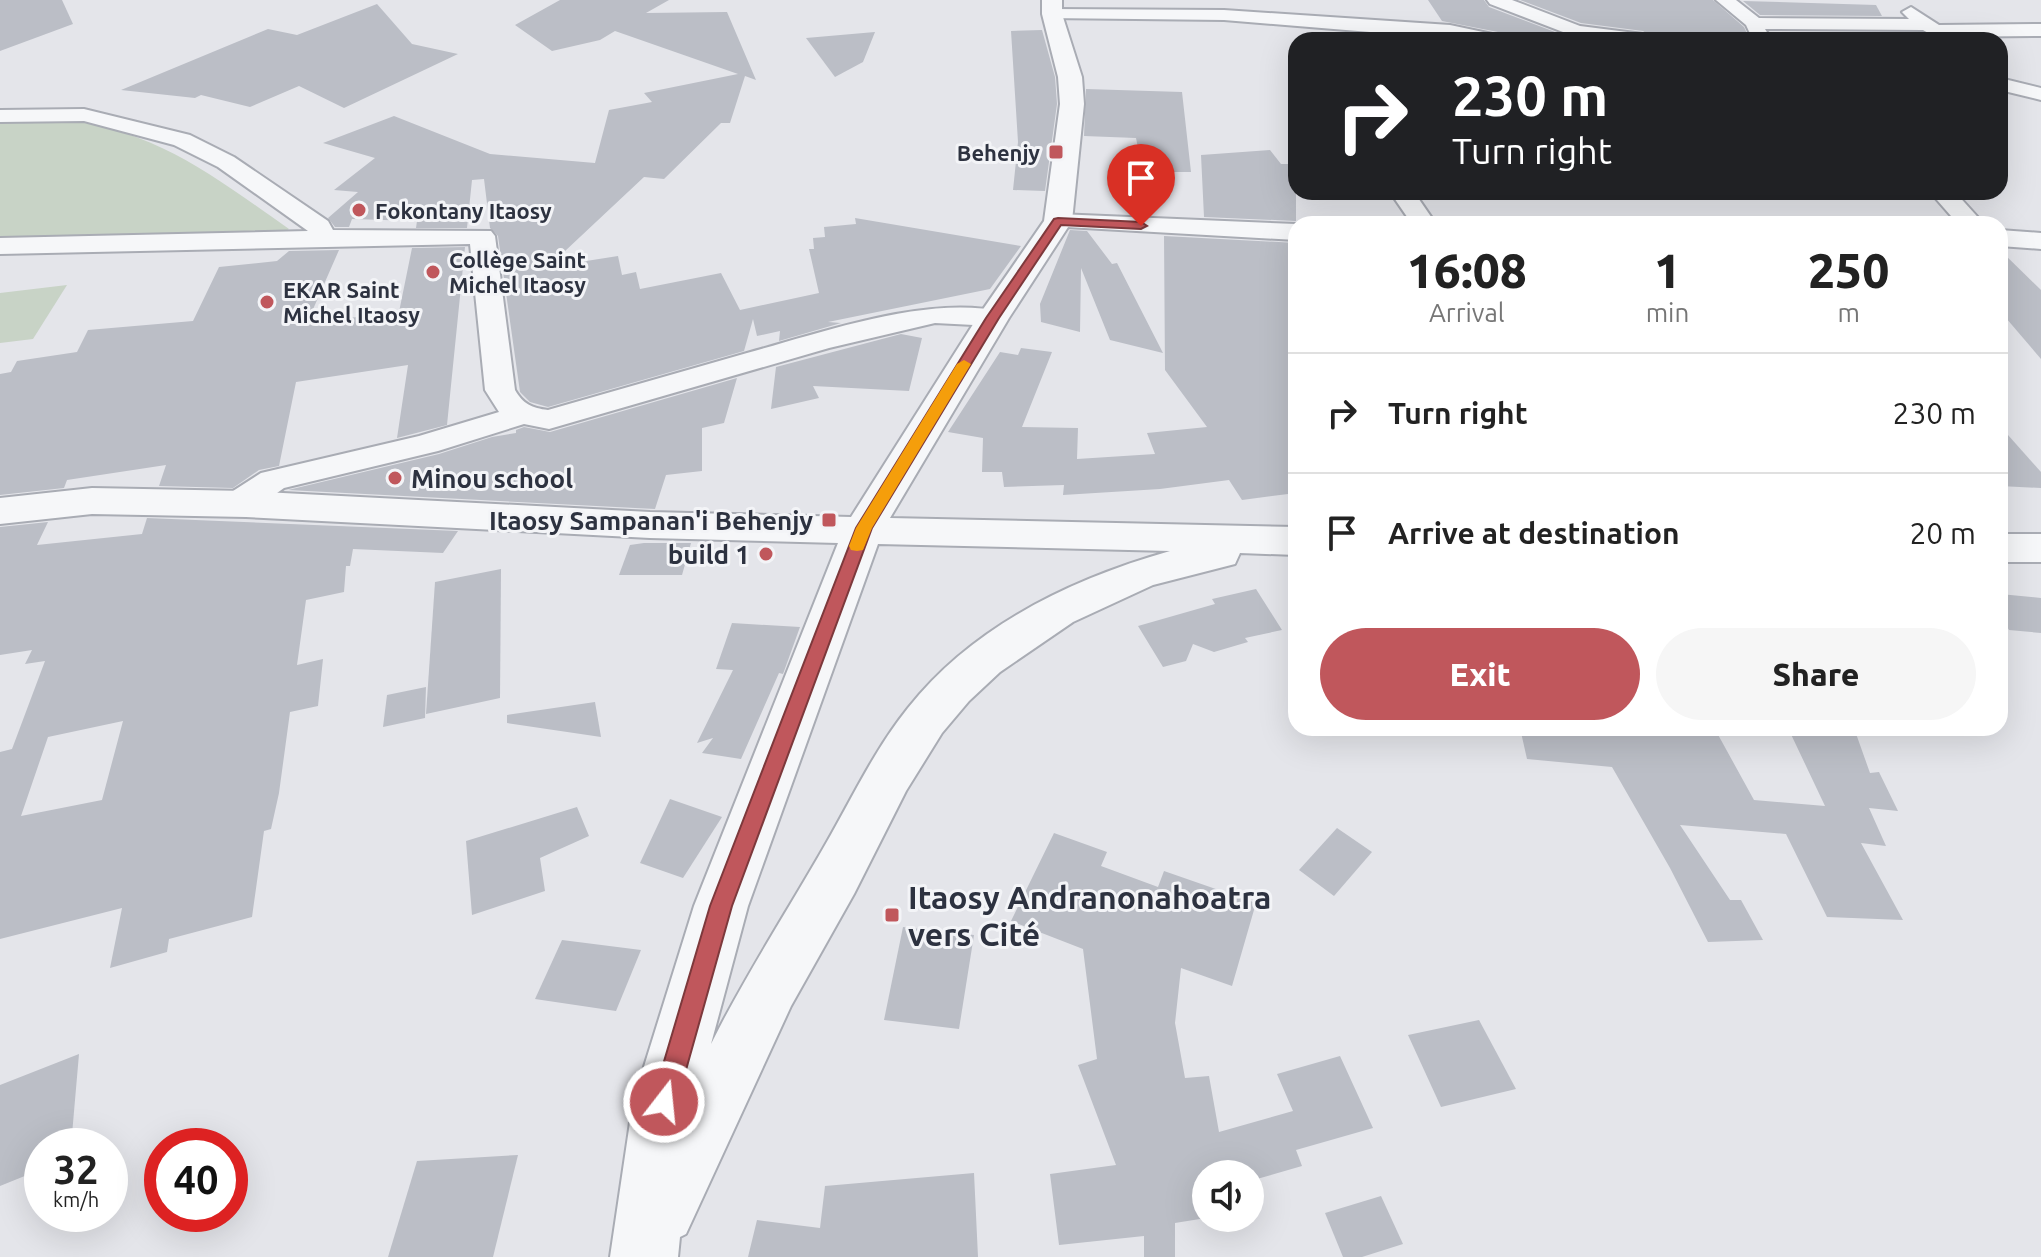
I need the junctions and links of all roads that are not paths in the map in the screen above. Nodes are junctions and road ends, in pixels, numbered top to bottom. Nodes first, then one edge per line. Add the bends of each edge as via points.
1 (1303, 0) edge
2 (1496, 0) edge
3 (1725, 0) edge
4 (1894, 0) edge
5 (1052, 7) edge
6 (1266, 19) junction
7 (2041, 30) edge
8 (1455, 32) edge
9 (1583, 32) edge
10 (1759, 32) edge
11 (1933, 32) edge
12 (2008, 86) edge
13 (2041, 94) edge
14 (0, 116) edge
15 (1950, 200) edge
16 (1964, 216) edge
17 (1058, 221) junction
18 (1288, 232) edge
19 (322, 238) junction
20 (2008, 239) edge
21 (2041, 241) edge
22 (0, 246) edge
23 (993, 318) junction
24 (522, 415) junction
25 (246, 504) junction
26 (0, 511) edge
27 (864, 528) junction
28 (1288, 541) edge
29 (1288, 542) edge
30 (2008, 548) edge
31 (2041, 548) edge
32 (646, 1250) edge

1 - 6 street
2 - 9 street
3 - 10 street
4 - 11 street
5 - 6 street
5 - 17 street via 1072,104
6 - 8 street
7 - 11 street
10 - 11 street
12 - 13 street
14 - 19 street via 84,115 182,140 226,162 319,226
15 - 16 street
17 - 18 street
17 - 23 street
19 - 22 street
19 - 24 street via 482,236 500,390 511,409
20 - 21 street
23 - 24 street via 935,315 822,341 549,420
23 - 27 street
24 - 25 street via 427,444 273,480 245,499
25 - 26 street via 92,501
25 - 27 street via 526,521
27 - 28 street
27 - 32 street via 721,906 664,1102
29 - 32 street via 1201,557 1118,585 1037,622 959,681 893,769 763,1001
30 - 31 street

